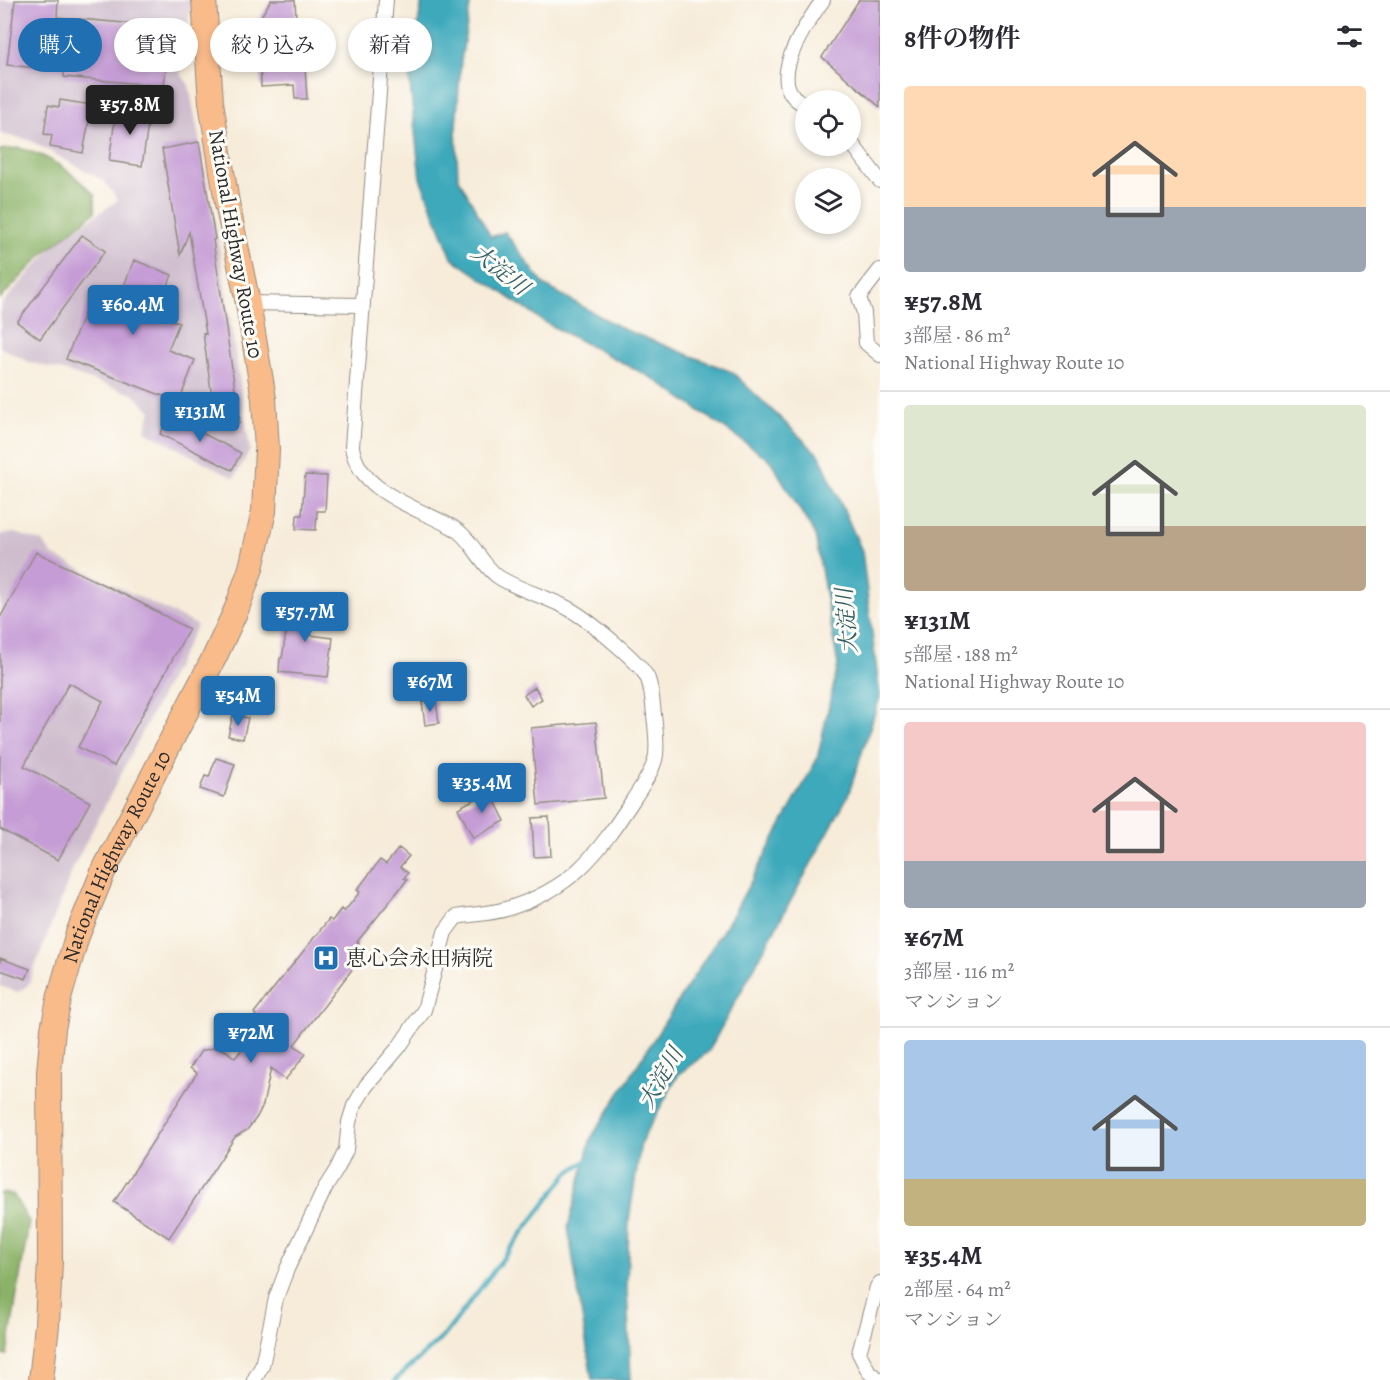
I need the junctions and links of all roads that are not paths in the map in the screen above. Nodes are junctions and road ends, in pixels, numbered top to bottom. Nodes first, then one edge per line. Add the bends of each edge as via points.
1 (204, 0) edge
2 (386, 0) edge
3 (823, 0) edge
4 (795, 98) edge
5 (861, 156) edge
6 (880, 181) edge
7 (880, 270) edge
8 (248, 303) junction
9 (361, 305) junction
10 (880, 355) edge
11 (880, 1283) edge
12 (41, 1380) edge
13 (254, 1380) edge
14 (879, 1380) edge

1 - 8 highway, National Highway Route 10 via 211,102
2 - 9 street
3 - 4 street via 787,65 787,85
5 - 6 street
7 - 10 street via 859,297 866,343
8 - 9 street
8 - 12 highway, National Highway Route 10 via 264,399 264,511 237,608 103,872 77,936 60,995 49,1072 50,1261
9 - 13 street via 352,447 360,470 395,498 457,530 496,576 570,609 634,661 647,677 652,693 657,747 649,774 607,839 561,885 504,910 456,917 445,932 424,1010 354,1106 346,1150 287,1269 276,1298 262,1366
11 - 14 street via 859,1353 869,1372

